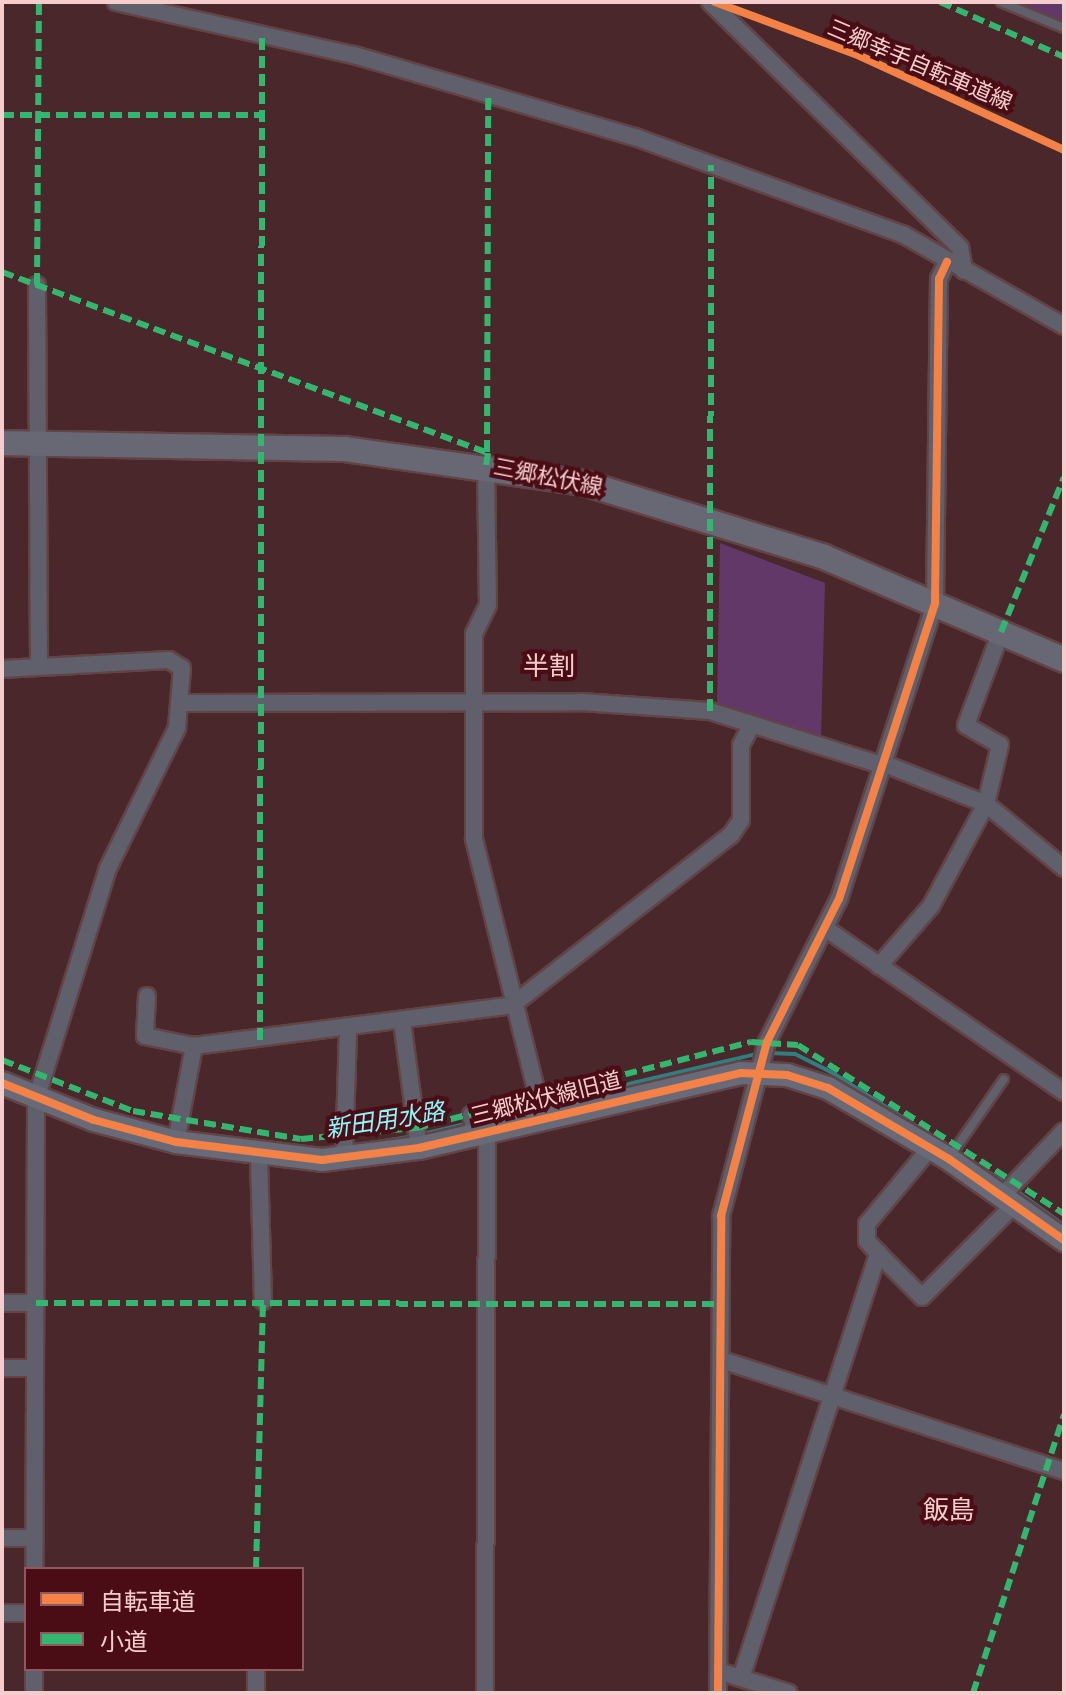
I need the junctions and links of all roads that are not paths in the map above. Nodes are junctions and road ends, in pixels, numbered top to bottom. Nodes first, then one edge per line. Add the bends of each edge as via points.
1 (116, 2) edge
2 (710, 2) edge
3 (1001, 2) edge
4 (1064, 28) edge
5 (947, 262) junction
6 (964, 271) junction
7 (37, 285) dead end
8 (1064, 326) edge
9 (2, 443) edge
10 (37, 443) junction
11 (486, 465) junction
12 (935, 603) junction
13 (1001, 632) junction
14 (1064, 660) edge
15 (39, 666) junction
16 (2, 669) edge
17 (183, 703) junction
18 (472, 703) junction
19 (751, 726) junction
20 (884, 765) junction
21 (986, 804) junction
22 (1064, 868) edge
23 (825, 928) junction
24 (879, 966) junction
25 (147, 996) dead end
26 (515, 1004) junction
27 (402, 1021) junction
28 (348, 1029) junction
29 (194, 1046) junction
30 (760, 1067) junction
31 (1004, 1079) dead end
32 (2, 1083) edge
33 (40, 1090) junction
34 (1064, 1092) edge
35 (541, 1107) junction
36 (477, 1127) junction
37 (1064, 1131) edge
38 (179, 1133) junction
39 (417, 1139) junction
40 (343, 1149) junction
41 (947, 1151) junction
42 (259, 1157) junction
43 (1010, 1192) junction
44 (1064, 1240) edge
45 (878, 1253) junction
46 (263, 1301) dead end
47 (2, 1303) edge
48 (36, 1303) junction
49 (722, 1360) junction
50 (2, 1368) edge
51 (35, 1368) junction
52 (835, 1393) junction
53 (1064, 1471) edge
54 (2, 1538) edge
55 (34, 1538) junction
56 (34, 1567) edge
57 (2, 1613) edge
58 (24, 1613) edge
59 (34, 1671) edge
60 (256, 1671) edge
61 (718, 1671) junction
62 (741, 1678) junction
63 (34, 1693) edge
64 (256, 1693) edge
65 (485, 1693) edge
66 (718, 1693) edge
67 (789, 1693) edge

1 - 5 street via 354,55 556,112 839,208
2 - 6 street via 960,248
3 - 4 lane
5 - 6 street
5 - 12 street via 939,279
6 - 8 street
7 - 10 street
9 - 10 main road, 三郷松伏線
10 - 11 main road, 三郷松伏線 via 345,449
10 - 15 street
11 - 12 main road, 三郷松伏線 via 710,516
11 - 18 street via 488,605 474,634
12 - 13 main road, 三郷松伏線
12 - 20 street
13 - 14 main road, 三郷松伏線
13 - 21 street via 966,725 1000,745
15 - 16 street
15 - 17 street via 169,660 182,668
17 - 18 street
17 - 33 street via 177,728 108,868
18 - 19 street via 710,711
18 - 26 street via 474,839
19 - 20 street
19 - 26 street via 741,745 741,820 731,835
20 - 21 street
20 - 23 street
21 - 22 street
21 - 24 street via 931,906
23 - 24 street
23 - 30 street via 767,1042
24 - 34 street
25 - 29 street via 145,1036
26 - 27 street
26 - 35 street
27 - 28 street
27 - 39 street
28 - 29 street
28 - 40 street
29 - 38 street
30 - 35 street, 三郷松伏線旧道
30 - 41 street, 三郷松伏線旧道 via 828,1088
30 - 49 street via 721,1216
31 - 41 lane
32 - 33 street, 三郷松伏線旧道
33 - 38 street, 三郷松伏線旧道
33 - 48 street
35 - 36 street, 三郷松伏線旧道
36 - 39 street, 三郷松伏線旧道
36 - 65 street
37 - 43 street
38 - 42 street, 三郷松伏線旧道
39 - 40 street, 三郷松伏線旧道
40 - 42 street, 三郷松伏線旧道
41 - 43 street, 三郷松伏線旧道
41 - 45 street via 867,1224 867,1241
42 - 46 street
43 - 44 street, 三郷松伏線旧道
43 - 45 street via 922,1297
45 - 52 street
47 - 48 street
48 - 51 street
49 - 52 street
49 - 61 street
50 - 51 street
51 - 55 street
52 - 53 street
52 - 62 street
54 - 55 street
55 - 56 street
57 - 58 street
59 - 63 street
60 - 64 street
61 - 62 street
61 - 66 street
62 - 67 street

